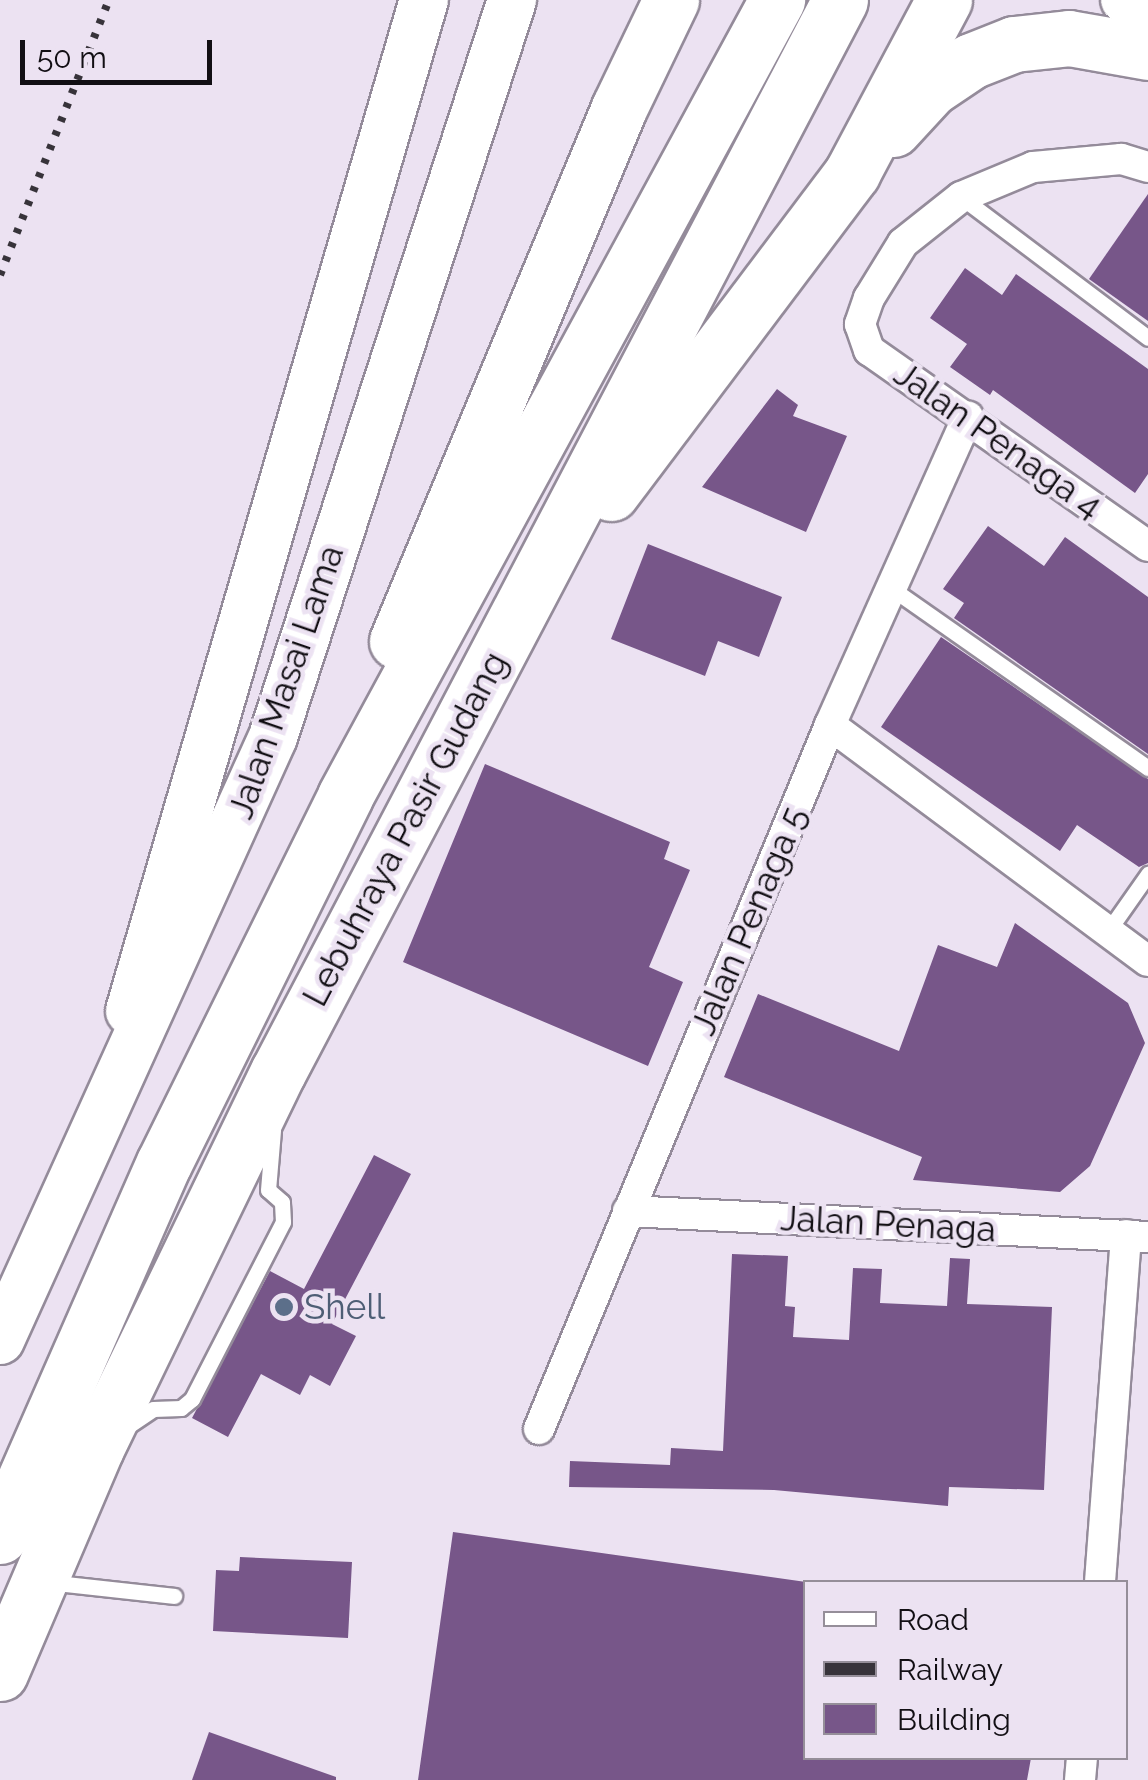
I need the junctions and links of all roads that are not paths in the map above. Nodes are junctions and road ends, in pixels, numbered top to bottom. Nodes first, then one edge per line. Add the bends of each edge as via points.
1 (424, 0) edge
2 (512, 0) edge
3 (672, 0) edge
4 (777, 0) edge
5 (840, 0) edge
6 (944, 0) edge
7 (1122, 0) edge
8 (1148, 20) edge
9 (1148, 52) edge
10 (1148, 167) edge
11 (852, 173) junction
12 (961, 197) junction
13 (1148, 338) edge
14 (968, 416) junction
15 (1148, 546) edge
16 (891, 588) junction
17 (480, 684) junction
18 (830, 725) junction
19 (1148, 768) edge
20 (346, 796) junction
21 (179, 828) junction
22 (226, 852) junction
23 (1148, 874) edge
24 (1108, 931) junction
25 (1148, 961) edge
26 (106, 1116) junction
27 (628, 1212) junction
28 (1137, 1236) edge
29 (0, 1340) edge
30 (539, 1428) dead end
31 (0, 1536) edge
32 (1100, 1580) edge
33 (39, 1581) junction
34 (174, 1596) dead end
35 (0, 1672) edge

1 - 21 main road
2 - 22 main road, Jalan Masai Lama via 273,737
3 - 20 highway via 619,108 406,613
4 - 20 highway, Lebuhraya Pasir Gudang
5 - 17 highway, Lebuhraya Pasir Gudang
6 - 11 highway
7 - 8 main road
9 - 11 highway via 1069,38 1014,44 971,61 931,88
10 - 12 street via 1121,159 1033,166
11 - 17 highway via 609,496
12 - 13 lane
12 - 14 street, Jalan Penaga 4 via 903,243 860,324 869,350
14 - 15 street, Jalan Penaga 4
14 - 16 street, Jalan Penaga 5
16 - 18 street, Jalan Penaga 5
16 - 19 lane
17 - 33 highway, Lebuhraya Pasir Gudang via 278,1072
18 - 24 street
18 - 27 street, Jalan Penaga 5
20 - 31 highway, Lebuhraya Pasir Gudang via 164,1163
21 - 22 main road via 192,856
21 - 26 main road
22 - 26 main road, Jalan Masai Lama
23 - 24 lane
24 - 25 street
26 - 29 main road, Jalan Masai Lama
27 - 28 street, Jalan Penaga
27 - 30 street, Jalan Penaga 5
28 - 32 street
33 - 34 lane
33 - 35 highway, Lebuhraya Pasir Gudang

